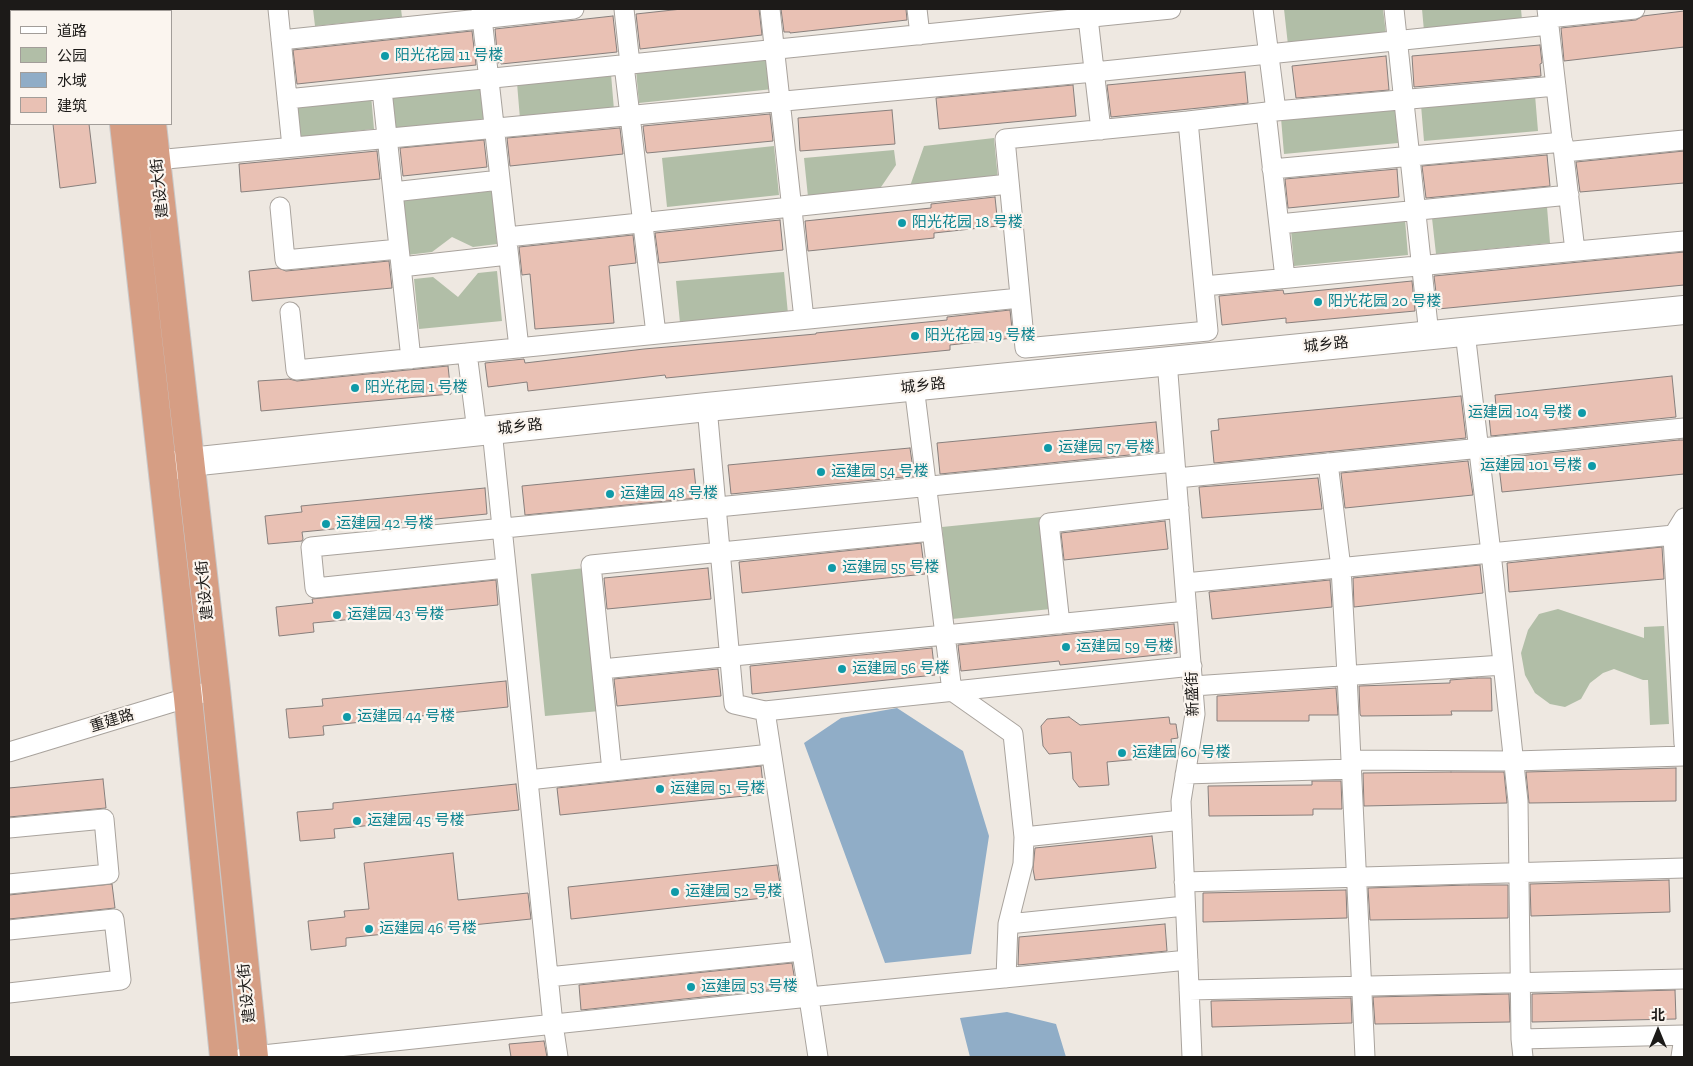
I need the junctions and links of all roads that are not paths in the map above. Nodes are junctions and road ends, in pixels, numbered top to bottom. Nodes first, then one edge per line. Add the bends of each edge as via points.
1 (278, 9) edge
2 (574, 9) edge
3 (624, 9) edge
4 (770, 9) edge
5 (917, 9) edge
6 (1171, 9) edge
7 (1263, 9) edge
8 (1394, 9) edge
9 (1635, 9) edge
10 (1088, 13) edge
11 (482, 14) edge
12 (1548, 17) edge
13 (920, 34) junction
14 (281, 40) junction
15 (1397, 41) junction
16 (774, 50) junction
17 (1269, 54) junction
18 (627, 65) junction
19 (1094, 72) junction
20 (489, 79) junction
21 (1556, 86) junction
22 (382, 90) junction
23 (287, 99) junction
24 (1403, 100) junction
25 (780, 101) junction
26 (1271, 111) junction
27 (630, 115) junction
28 (1188, 121) junction
29 (124, 125) edge
30 (152, 125) edge
31 (494, 128) junction
32 (1100, 130) junction
33 (387, 138) junction
34 (1684, 140) edge
35 (292, 147) junction
36 (1563, 147) junction
37 (1409, 156) junction
38 (156, 160) junction
39 (1272, 169) junction
40 (500, 180) junction
41 (1009, 184) junction
42 (393, 192) junction
43 (1569, 195) junction
44 (280, 207) dead end
45 (792, 207) junction
46 (1415, 210) junction
47 (643, 223) junction
48 (1279, 224) junction
49 (1684, 241) edge
50 (508, 246) junction
51 (1575, 251) junction
52 (400, 258) junction
53 (1421, 265) junction
54 (1285, 278) junction
55 (1204, 286) junction
56 (1020, 298) junction
57 (1684, 310) edge
58 (290, 312) dead end
59 (804, 319) junction
60 (1465, 332) junction
61 (656, 334) junction
62 (1428, 335) junction
63 (1210, 344) junction
64 (519, 348) junction
65 (1025, 348) junction
66 (467, 353) junction
67 (411, 358) junction
68 (1167, 361) junction
69 (1027, 375) junction
70 (914, 386) junction
71 (707, 407) junction
72 (1684, 428) edge
73 (484, 430) junction
74 (1479, 449) junction
75 (190, 462) junction
76 (1328, 463) junction
77 (162, 469) junction
78 (1176, 470) junction
79 (926, 486) junction
80 (716, 507) junction
81 (1179, 508) junction
82 (1684, 518) edge
83 (502, 528) junction
84 (932, 531) junction
85 (1679, 535) edge
86 (720, 552) junction
87 (1492, 553) junction
88 (506, 568) junction
89 (1340, 568) junction
90 (1185, 583) junction
91 (1187, 611) junction
92 (1060, 624) junction
93 (945, 635) junction
94 (1681, 636) edge
95 (730, 657) junction
96 (1504, 665) junction
97 (1192, 666) junction
98 (602, 670) junction
99 (1348, 676) junction
100 (1193, 686) junction
101 (216, 689) junction
102 (952, 691) junction
103 (188, 698) junction
104 (765, 711) junction
105 (1684, 744) edge
106 (9, 752) edge
107 (771, 754) junction
108 (1684, 756) edge
109 (1514, 760) junction
110 (1352, 765) junction
111 (612, 771) junction
112 (1185, 774) junction
113 (528, 780) junction
114 (1182, 820) junction
115 (9, 828) edge
116 (1024, 837) junction
117 (1684, 868) edge
118 (1519, 873) junction
119 (1357, 877) junction
120 (1184, 882) junction
121 (9, 884) edge
122 (1186, 906) junction
123 (1008, 924) junction
124 (9, 930) edge
125 (802, 951) junction
126 (1188, 960) junction
127 (548, 977) junction
128 (1006, 978) junction
129 (1684, 979) edge
130 (1520, 983) junction
131 (1362, 986) junction
132 (1189, 990) junction
133 (9, 992) edge
134 (809, 997) junction
135 (553, 1024) junction
136 (1684, 1036) edge
137 (1522, 1048) edge
138 (224, 1057) edge
139 (250, 1057) edge
140 (558, 1057) edge
141 (818, 1057) edge
142 (1192, 1057) edge
143 (1365, 1057) edge
144 (1682, 1057) edge

1 - 14 street
2 - 11 street
3 - 18 street
4 - 16 street
5 - 13 street
6 - 10 street
7 - 17 street
8 - 15 street
9 - 12 street
10 - 13 street
10 - 19 street
11 - 14 street
11 - 20 street
12 - 15 street
12 - 21 street
13 - 16 street
14 - 23 street
15 - 17 street
15 - 24 street
16 - 18 street
16 - 25 street
17 - 19 street
17 - 26 street
18 - 20 street
18 - 27 street
19 - 25 street
19 - 32 street
20 - 22 street
20 - 31 street
21 - 24 street
21 - 36 street
22 - 23 street
22 - 33 street
23 - 35 street
24 - 26 street
24 - 37 street
25 - 27 street
25 - 45 street
26 - 28 street
26 - 39 street
27 - 31 street
27 - 47 street
28 - 32 street
28 - 55 street
29 - 77 highway, 建设大街
30 - 38 highway, 建设大街
31 - 33 street
31 - 40 street
32 - 41 street via 1005,139
33 - 35 street
33 - 42 street
34 - 36 street
35 - 38 street
36 - 37 street
36 - 43 street
37 - 39 street
37 - 46 street
38 - 75 highway, 建设大街
39 - 48 street
40 - 42 street
40 - 50 street
41 - 45 street
41 - 56 street
42 - 52 street
43 - 46 street
43 - 51 street
44 - 52 street via 285,260
45 - 47 street
45 - 59 street
46 - 48 street
46 - 53 street
47 - 50 street
47 - 61 street
48 - 54 street
49 - 51 street
50 - 52 street
50 - 64 street
51 - 53 street
52 - 67 street
53 - 54 street
53 - 62 street
54 - 55 street
55 - 63 street
56 - 59 street
56 - 65 street
57 - 60 main road, 城乡路
58 - 67 street via 296,370
59 - 61 street
60 - 62 main road, 城乡路
60 - 74 street
61 - 64 street
62 - 63 main road, 城乡路
63 - 65 street
63 - 68 main road, 城乡路
64 - 66 street
65 - 69 street
66 - 67 street
66 - 73 street
68 - 69 main road, 城乡路
68 - 78 street, 新盛街
69 - 70 main road, 城乡路
70 - 71 main road, 城乡路
70 - 79 street
71 - 73 main road, 城乡路
71 - 80 street
72 - 74 street
73 - 75 main road, 城乡路
73 - 83 street
74 - 76 street
74 - 87 street
75 - 77 main road, 城乡路
75 - 101 highway, 建设大街
76 - 78 street
76 - 89 street
77 - 103 highway, 建设大街
78 - 79 street
78 - 81 street, 新盛街
79 - 80 street
79 - 84 street
80 - 83 street
80 - 86 street
81 - 90 street, 新盛街
81 - 92 street via 1049,523
82 - 85 street
83 - 88 street
83 - 88 street via 311,546 315,588
84 - 86 street
84 - 93 street
85 - 87 street
85 - 94 street
86 - 95 street
86 - 98 street via 591,565
87 - 89 street
87 - 96 street
88 - 113 street
89 - 90 street
89 - 99 street
90 - 91 street, 新盛街
91 - 92 street
91 - 97 street, 新盛街
92 - 93 street
93 - 95 street
93 - 102 street
94 - 105 street
95 - 98 street
95 - 104 street via 734,704
96 - 99 street
96 - 109 street
97 - 100 street, 新盛街
97 - 102 street
98 - 111 street
99 - 100 street
99 - 110 street
100 - 112 street, 新盛街 via 1196,714
101 - 103 street, 重建路
101 - 139 highway, 建设大街
102 - 104 street
102 - 116 street via 1014,734
103 - 106 street, 重建路
103 - 138 highway, 建设大街
104 - 107 street
107 - 111 street
107 - 125 street
108 - 109 street
109 - 110 street
109 - 118 street
110 - 112 street
110 - 119 street
111 - 113 street
112 - 114 street, 新盛街
113 - 127 street
114 - 116 street
114 - 120 street, 新盛街
115 - 121 street via 104,819 110,874
116 - 123 street via 1022,864
117 - 118 street
118 - 119 street
118 - 130 street
119 - 120 street
119 - 131 street
120 - 122 street, 新盛街
122 - 123 street
122 - 126 street, 新盛街
123 - 128 street
124 - 133 street via 114,919 121,980
125 - 127 street
125 - 134 street
126 - 128 street
126 - 132 street, 新盛街
127 - 135 street
128 - 134 street
129 - 130 street
130 - 131 street
130 - 137 street
131 - 132 street
131 - 143 street
132 - 142 street, 新盛街
134 - 135 street
134 - 141 street
135 - 139 street
135 - 140 street
136 - 137 street
136 - 144 street

